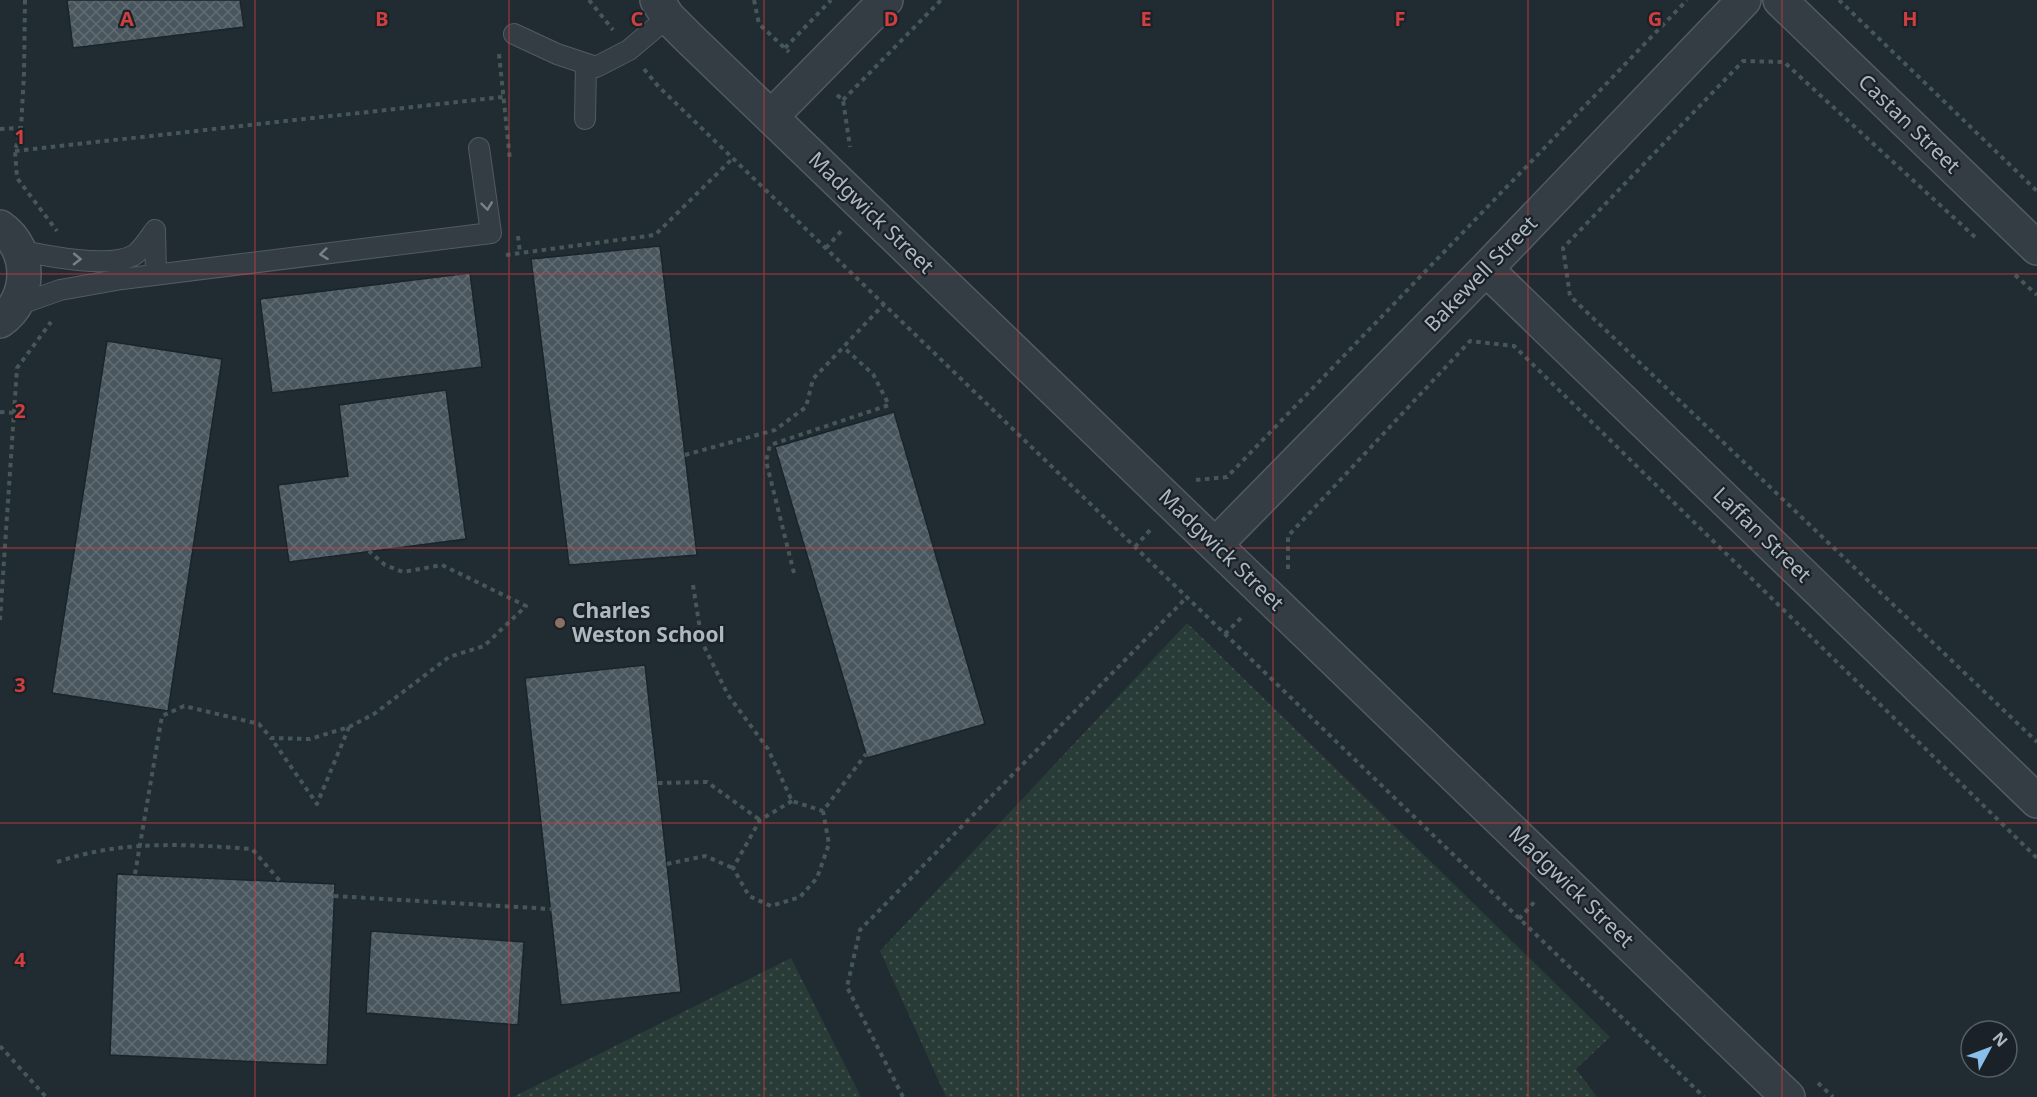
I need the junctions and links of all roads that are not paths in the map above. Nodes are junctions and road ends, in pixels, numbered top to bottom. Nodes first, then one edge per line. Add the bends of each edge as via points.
1 (886, 0) edge
2 (1744, 0) edge
3 (1780, 0) edge
4 (663, 8) edge
5 (514, 34) dead end
6 (586, 64) junction
7 (771, 117) junction
8 (585, 119) dead end
9 (479, 148) dead end
10 (6, 234) edge
11 (2037, 248) edge
12 (1486, 269) junction
13 (156, 275) junction
14 (5, 319) edge
15 (1215, 545) junction
16 (2037, 801) edge
17 (1788, 1097) edge

1 - 7 street
2 - 12 street, Bakewell Street
3 - 11 street, Castan Street
4 - 6 lane via 628,50 596,67
4 - 7 street, Madgwick Street
5 - 6 lane
6 - 8 lane
7 - 15 street, Madgwick Street
9 -> 13 lane via 490,233
10 -> 13 lane via 59,259 122,260 136,254 155,230
10 - 14 street via 25,268 23,288
12 - 15 street, Bakewell Street
12 - 16 street, Laffan Street
13 - 14 lane via 60,290
15 - 17 street, Madgwick Street

